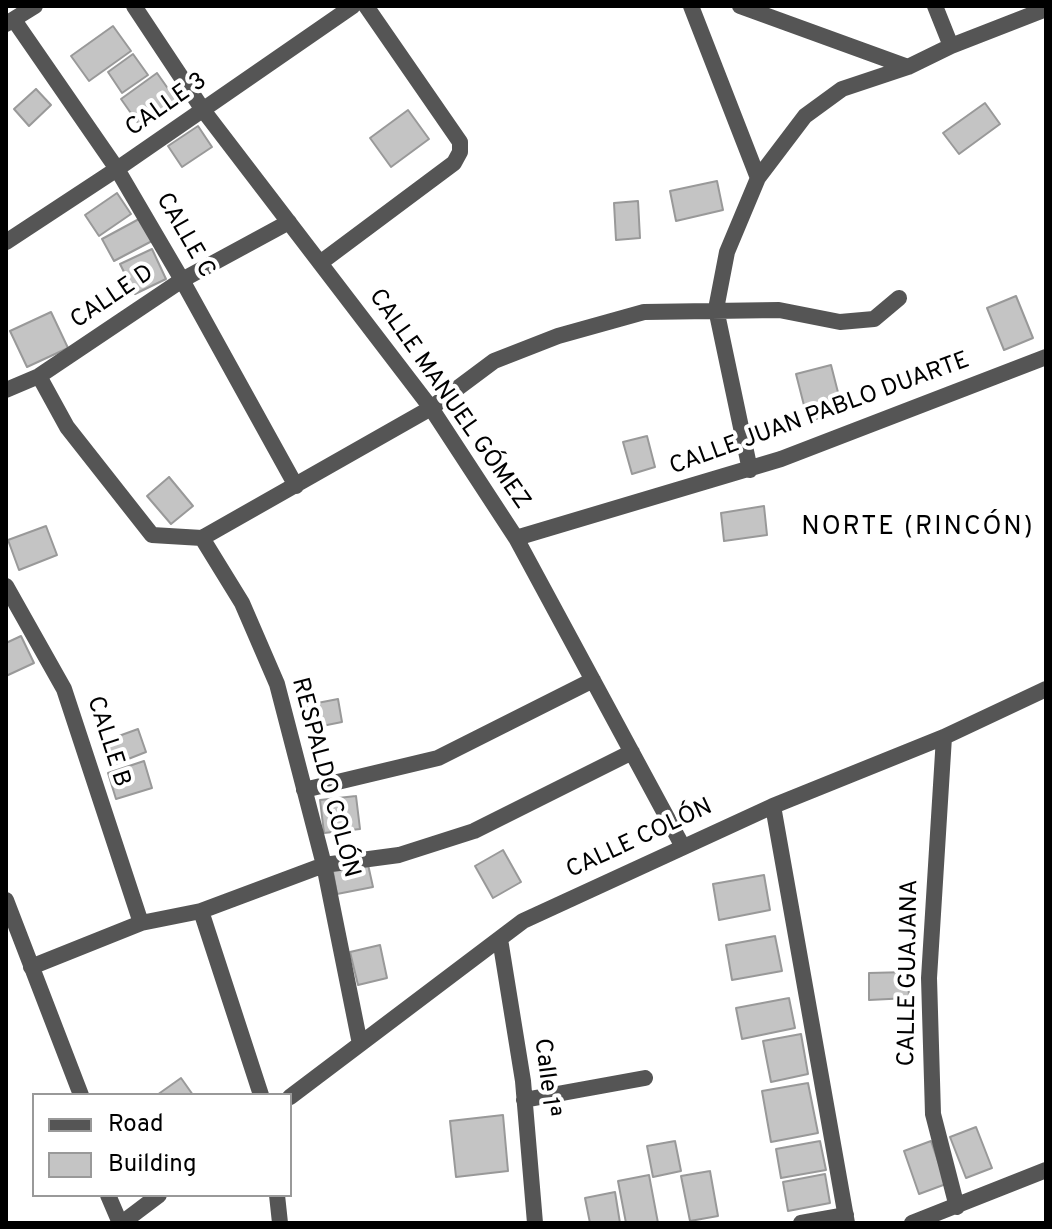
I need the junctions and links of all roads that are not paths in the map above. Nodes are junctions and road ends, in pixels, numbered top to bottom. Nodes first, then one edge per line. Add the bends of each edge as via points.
1 (35, 6) edge
2 (134, 6) edge
3 (353, 6) edge
4 (366, 6) edge
5 (691, 6) edge
6 (740, 6) edge
7 (935, 6) edge
8 (1046, 9) edge
9 (10, 22) edge
10 (951, 46) junction
11 (908, 67) junction
12 (203, 110) junction
13 (117, 169) junction
14 (758, 178) junction
15 (289, 222) junction
16 (6, 242) edge
17 (320, 263) junction
18 (182, 280) junction
19 (899, 298) dead end
20 (716, 309) junction
21 (1046, 357) edge
22 (39, 376) junction
23 (6, 390) edge
24 (431, 408) junction
25 (750, 470) junction
26 (296, 486) junction
27 (202, 538) junction
28 (516, 538) junction
29 (6, 586) edge
30 (593, 680) junction
31 (1046, 689) edge
32 (944, 737) junction
33 (632, 752) junction
34 (304, 790) junction
35 (773, 806) junction
36 (683, 847) junction
37 (324, 865) junction
38 (6, 900) edge
39 (201, 911) junction
40 (141, 923) junction
41 (500, 939) junction
42 (31, 967) junction
43 (360, 1044) junction
44 (645, 1078) dead end
45 (80, 1093) edge
46 (260, 1093) edge
47 (292, 1095) edge
48 (524, 1100) junction
49 (1046, 1170) edge
50 (109, 1197) edge
51 (156, 1197) edge
52 (277, 1197) edge
53 (957, 1207) junction
54 (847, 1219) edge
55 (121, 1223) edge
56 (280, 1223) edge
57 (535, 1223) edge
58 (801, 1223) edge
59 (912, 1223) edge

1 - 9 street
2 - 12 street, CALLE MANUEL GÓMEZ
3 - 12 street, CALLE 3
4 - 17 street via 460,142 460,152 454,163
5 - 14 street
6 - 11 street
7 - 10 street
8 - 10 street
9 - 13 street, CALLE C
10 - 11 street
11 - 14 street via 842,89 805,116
12 - 13 street, CALLE 3
12 - 15 street, CALLE MANUEL GÓMEZ
13 - 16 street, CALLE 3
13 - 18 street, CALLE C
14 - 20 street via 727,252
15 - 17 street, CALLE MANUEL GÓMEZ
15 - 18 street, CALLE D
17 - 24 street, CALLE MANUEL GÓMEZ
18 - 22 street, CALLE D
18 - 26 street, CALLE C
19 - 20 street via 874,319 840,322 779,310
20 - 24 street via 644,312 558,336 494,361
20 - 25 street
21 - 25 street, CALLE JUAN PABLO DUARTE
22 - 23 street, CALLE D
22 - 27 street via 67,427 152,535
24 - 26 street
24 - 28 street, CALLE MANUEL GÓMEZ
25 - 28 street, CALLE JUAN PABLO DUARTE
26 - 27 street
27 - 34 street, RESPALDO COLÓN via 242,603 277,684
28 - 30 street, CALLE MANUEL GÓMEZ
29 - 40 street, CALLE B via 64,689
30 - 33 street, CALLE MANUEL GÓMEZ
30 - 34 street via 438,758
31 - 32 street, CALLE COLÓN
32 - 35 street, CALLE COLÓN
32 - 53 street, CALLE GUAJANA via 929,978 933,1114
33 - 36 street, CALLE MANUEL GÓMEZ
33 - 37 street via 474,831 399,855
34 - 37 street, RESPALDO COLÓN
35 - 36 street, CALLE COLÓN
35 - 54 street
36 - 41 street, CALLE COLÓN via 523,921
37 - 39 street
37 - 43 street, RESPALDO COLÓN
38 - 42 street
39 - 40 street
39 - 46 street
40 - 42 street
41 - 43 street, CALLE COLÓN
41 - 48 street, Calle 1ª
42 - 45 street
43 - 47 street, CALLE COLÓN
44 - 48 street
48 - 57 street, Calle 1ª
49 - 53 street
50 - 55 street
51 - 55 street
52 - 56 street
53 - 59 street
54 - 58 street

